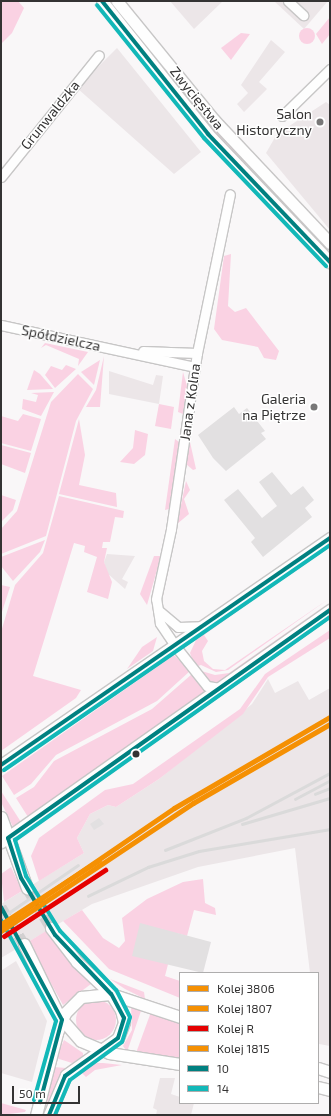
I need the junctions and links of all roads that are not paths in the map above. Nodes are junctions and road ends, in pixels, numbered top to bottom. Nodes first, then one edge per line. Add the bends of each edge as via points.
1 (102, 1) edge
2 (117, 1) edge
3 (288, 1) edge
4 (302, 15) dead end
5 (99, 55) dead end
6 (330, 68) edge
7 (282, 116) dead end
8 (1, 176) edge
9 (230, 194) dead end
10 (330, 243) edge
11 (329, 258) edge
12 (1, 325) edge
13 (121, 350) junction
14 (197, 353) junction
15 (195, 367) junction
16 (330, 538) edge
17 (158, 610) junction
18 (330, 610) edge
19 (207, 625) junction
20 (176, 647) junction
21 (220, 688) junction
22 (1, 765) edge
23 (1, 817) edge
24 (4, 840) edge
25 (27, 888) tunnel mouth
26 (51, 928) tunnel mouth
27 (24, 944) tunnel mouth
28 (111, 994) junction
29 (179, 1018) edge
30 (62, 1020) junction
31 (100, 1051) junction
32 (179, 1064) edge
33 (319, 1068) edge
34 (330, 1072) edge
35 (319, 1087) edge
36 (330, 1090) edge
37 (36, 1115) edge
38 (49, 1115) edge

1 - 11 street, Zwycięstwa via 213,139
2 - 10 street, Zwycięstwa via 218,125
3 - 4 street
5 - 8 street, Grunwaldzka
6 - 7 street
9 - 14 street, Jana z Kolna
12 - 13 street, Spółdzielcza
13 - 14 street, Spółdzielcza
13 - 15 street, Spółdzielcza
14 - 15 street, Jana z Kolna
15 - 17 street, Jana z Kolna via 170,536 156,590
16 - 19 street
17 - 19 street via 178,627
17 - 20 street, Jana z Kolna via 160,624
18 - 21 street
19 - 20 street
20 - 21 street, Jana z Kolna via 207,686
20 - 22 street
21 - 24 street
23 - 24 street
24 - 25 street
26 - 28 street via 77,962
27 - 30 street
28 - 29 street
28 - 30 street via 81,996
28 - 31 street via 122,1013 123,1027 118,1038
30 - 31 street via 79,1040
30 - 37 street
31 - 32 street
31 - 38 street via 66,1075
33 - 34 street
35 - 36 street

